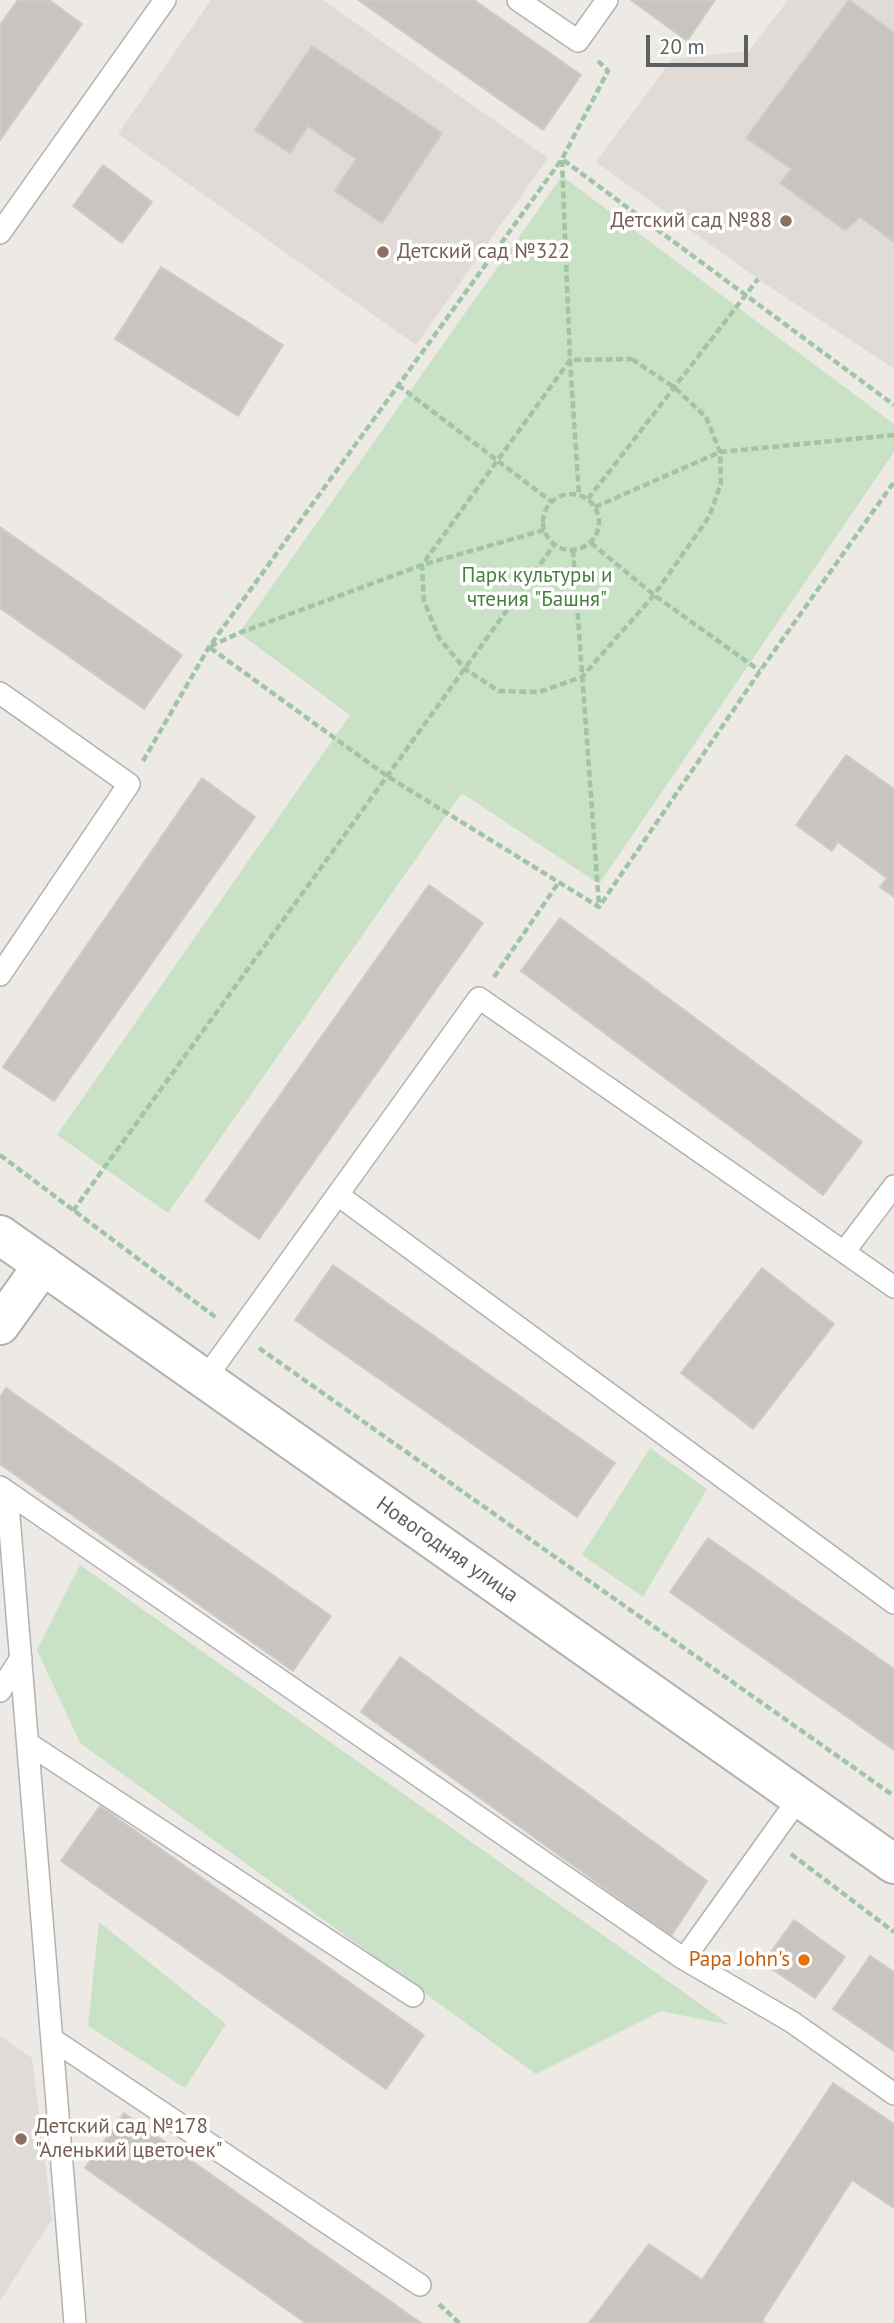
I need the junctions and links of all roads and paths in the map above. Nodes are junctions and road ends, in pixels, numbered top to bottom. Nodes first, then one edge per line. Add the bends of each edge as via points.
1 (165, 0) edge
2 (518, 0) edge
3 (607, 0) edge
4 (578, 41) junction
5 (562, 159) junction
6 (0, 233) edge
7 (758, 279) dead end
8 (746, 296) junction
9 (570, 360) junction
10 (398, 385) junction
11 (675, 388) junction
12 (894, 405) edge
13 (894, 435) edge
14 (720, 452) junction
15 (498, 461) junction
16 (894, 482) edge
17 (579, 495) junction
18 (588, 499) junction
19 (552, 502) junction
20 (595, 507) junction
21 (544, 530) junction
22 (591, 543) junction
23 (554, 545) junction
24 (573, 550) junction
25 (422, 565) junction
26 (654, 595) junction
27 (209, 647) junction
28 (465, 669) junction
29 (760, 671) junction
30 (582, 677) junction
31 (0, 693) edge
32 (387, 776) junction
33 (129, 784) junction
34 (559, 882) junction
35 (599, 907) junction
36 (0, 975) edge
37 (479, 998) junction
38 (0, 1155) edge
39 (894, 1186) edge
40 (338, 1195) junction
41 (73, 1211) junction
42 (0, 1236) edge
43 (844, 1252) junction
44 (43, 1265) junction
45 (894, 1287) edge
46 (0, 1325) edge
47 (238, 1334) junction
48 (205, 1379) junction
49 (4, 1490) edge
50 (894, 1603) edge
51 (21, 1658) junction
52 (0, 1690) edge
53 (29, 1744) junction
54 (894, 1796) edge
55 (799, 1798) junction
56 (771, 1838) junction
57 (894, 1864) edge
58 (894, 1932) edge
59 (684, 1959) junction
60 (413, 1996) dead end
61 (52, 2039) junction
62 (894, 2094) edge
63 (419, 2285) dead end
64 (75, 2323) edge

1 - 6 lane
2 - 4 lane
3 - 4 lane
4 - 5 path via 608,71
5 - 8 path
5 - 9 path
5 - 10 path
7 - 8 path
8 - 11 path
8 - 12 path
9 - 11 path via 632,359
9 - 15 path
9 - 17 path
10 - 15 path
10 - 27 path
11 - 14 path via 706,417
11 - 18 path
13 - 14 path
14 - 20 path
14 - 26 path via 721,483 709,517
15 - 19 path
15 - 25 path
16 - 29 path
17 - 18 path
17 - 19 path
18 - 20 path
19 - 21 path via 545,510
20 - 22 path via 599,525
21 - 23 path
21 - 25 path
22 - 24 path
22 - 26 path
23 - 24 path
23 - 28 path
24 - 30 path
25 - 27 path
25 - 28 path via 424,601 439,638
26 - 29 path
26 - 30 path
27 - 32 path
27 - 33 path
28 - 30 path via 499,691 538,692
28 - 32 path
29 - 35 path
30 - 35 path
31 - 33 lane
32 - 34 path
32 - 41 path
33 - 36 lane
34 - 35 path
34 - 37 path
37 - 40 lane
37 - 43 lane
38 - 41 path
39 - 43 lane
40 - 47 lane
40 - 50 lane
41 - 47 path
42 - 44 street, Новогодняя улица
43 - 45 lane
44 - 46 street
44 - 48 street, Новогодняя улица
47 - 48 lane
47 - 54 path
48 - 55 street, Новогодняя улица
49 - 51 lane
49 - 59 lane
51 - 52 lane
51 - 53 lane
53 - 60 lane
53 - 61 lane
55 - 56 lane
55 - 57 street, Новогодняя улица
56 - 58 path
56 - 59 lane
59 - 62 lane via 792,2022
61 - 63 lane
61 - 64 lane

